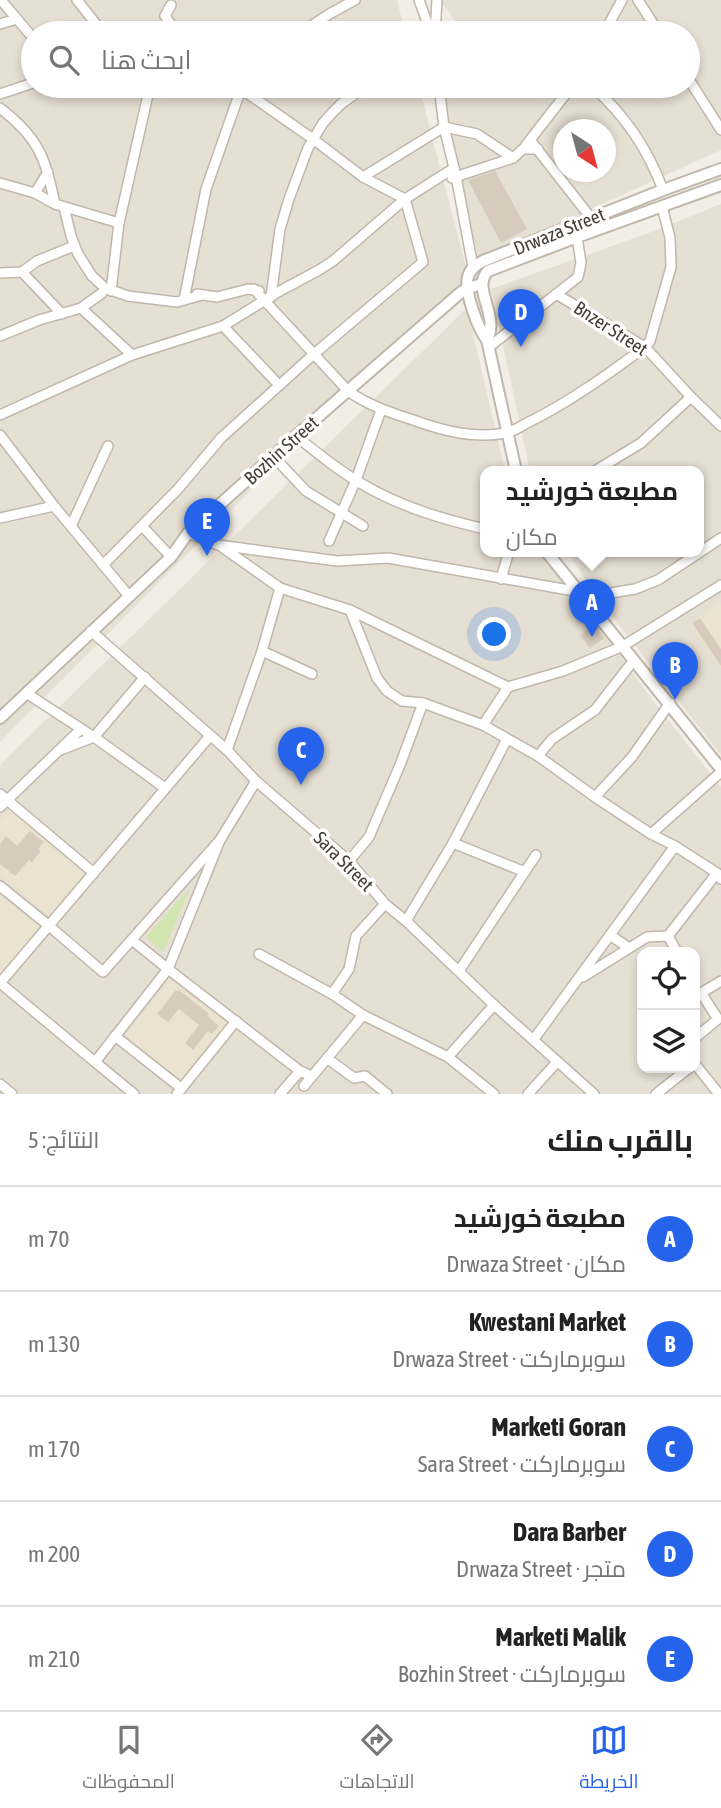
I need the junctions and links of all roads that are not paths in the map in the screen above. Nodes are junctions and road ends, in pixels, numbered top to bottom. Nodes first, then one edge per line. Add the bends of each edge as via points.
1 (1, 0) edge
2 (77, 0) edge
3 (355, 0) edge
4 (419, 0) edge
5 (437, 0) edge
6 (622, 0) edge
7 (637, 1) edge
8 (172, 2) edge
9 (17, 19) junction
10 (94, 21) edge
11 (169, 21) edge
12 (319, 21) edge
13 (428, 21) edge
14 (434, 21) edge
15 (611, 21) edge
16 (651, 21) edge
17 (0, 24) edge
18 (21, 24) edge
19 (21, 87) edge
20 (0, 94) edge
21 (700, 97) edge
22 (145, 98) edge
23 (236, 98) edge
24 (257, 98) edge
25 (349, 98) edge
26 (440, 98) edge
27 (563, 98) edge
28 (605, 98) edge
29 (0, 108) edge
30 (444, 127) junction
31 (721, 130) edge
32 (313, 139) junction
33 (530, 141) junction
34 (490, 142) junction
35 (523, 149) junction
36 (538, 149) junction
37 (513, 158) junction
38 (494, 164) junction
39 (721, 170) edge
40 (48, 172) junction
41 (455, 172) junction
42 (363, 177) junction
43 (0, 183) edge
44 (721, 185) edge
45 (663, 190) junction
46 (35, 193) junction
47 (405, 199) junction
48 (60, 205) junction
49 (662, 206) junction
50 (591, 218) junction
51 (119, 223) junction
52 (577, 237) junction
53 (74, 246) junction
54 (474, 267) junction
55 (22, 272) junction
56 (0, 273) edge
57 (482, 284) junction
58 (468, 288) junction
59 (106, 290) junction
60 (556, 294) junction
61 (185, 296) junction
62 (269, 301) junction
63 (84, 311) junction
64 (62, 314) junction
65 (223, 326) junction
66 (0, 336) edge
67 (488, 344) junction
68 (645, 347) junction
69 (314, 354) junction
70 (132, 355) junction
71 (279, 384) junction
72 (348, 391) junction
73 (691, 397) junction
74 (381, 410) junction
75 (0, 415) edge
76 (721, 424) edge
77 (507, 433) junction
78 (0, 435) edge
79 (296, 436) junction
80 (108, 446) dead end
81 (274, 457) junction
82 (515, 466) edge
83 (603, 466) edge
84 (356, 481) junction
85 (54, 506) junction
86 (342, 514) junction
87 (0, 518) edge
88 (71, 526) junction
89 (142, 526) junction
90 (363, 526) dead end
91 (480, 528) edge
92 (188, 533) junction
93 (721, 538) edge
94 (329, 541) dead end
95 (218, 545) junction
96 (704, 549) edge
97 (171, 557) junction
98 (507, 557) edge
99 (551, 557) edge
100 (692, 557) edge
101 (103, 565) junction
102 (501, 579) junction
103 (721, 585) edge
104 (280, 588) junction
105 (580, 592) junction
106 (128, 596) junction
107 (350, 610) junction
108 (91, 631) junction
109 (623, 646) junction
110 (262, 651) junction
111 (634, 660) junction
112 (312, 674) dead end
113 (145, 677) junction
114 (508, 687) junction
115 (26, 693) junction
116 (423, 703) junction
117 (670, 704) junction
118 (0, 718) edge
119 (483, 725) junction
120 (82, 729) junction
121 (209, 736) junction
122 (94, 737) junction
123 (507, 739) junction
124 (227, 750) junction
125 (58, 751) junction
126 (538, 756) junction
127 (720, 767) edge
128 (256, 781) junction
129 (165, 788) junction
130 (595, 797) junction
131 (2, 800) edge
132 (651, 834) junction
133 (220, 840) junction
134 (453, 843) junction
135 (675, 846) junction
136 (536, 855) dead end
137 (349, 861) junction
138 (525, 872) junction
139 (94, 873) junction
140 (719, 876) edge
141 (0, 886) edge
142 (385, 904) junction
143 (406, 921) junction
144 (48, 925) junction
145 (610, 935) junction
146 (668, 936) junction
147 (132, 940) junction
148 (674, 947) edge
149 (629, 948) junction
150 (259, 954) dead end
151 (168, 969) junction
152 (459, 971) junction
153 (579, 979) junction
154 (721, 981) edge
155 (0, 983) edge
156 (701, 992) joint
157 (332, 994) junction
158 (494, 1005) junction
159 (363, 1015) junction
160 (236, 1021) junction
161 (720, 1021) edge
162 (700, 1035) edge
163 (116, 1036) junction
164 (534, 1039) junction
165 (448, 1057) junction
166 (328, 1059) junction
167 (95, 1062) junction
168 (556, 1062) junction
169 (700, 1070) edge
170 (683, 1073) edge
171 (301, 1074) junction
172 (0, 1084) edge
173 (304, 1086) junction
174 (179, 1091) edge
175 (12, 1094) edge
176 (134, 1094) edge
177 (280, 1094) edge
178 (314, 1094) edge
179 (387, 1094) edge
180 (494, 1094) edge
181 (528, 1094) edge
182 (594, 1094) edge
183 (656, 1094) edge
184 (719, 1094) edge

1 - 9 street
2 - 10 street
3 - 12 street
4 - 13 street
5 - 14 street
6 - 15 street
7 - 16 street
8 - 11 street via 165,16
9 - 17 street
9 - 18 street
19 - 20 street
21 - 31 street
22 - 51 street
23 - 61 street via 206,189
24 - 32 street
25 - 32 street
26 - 30 street
27 - 33 street
28 - 45 street via 649,155
29 - 40 street via 31,137
30 - 34 street via 477,134
30 - 41 street
30 - 42 street
32 - 42 street
32 - 62 street via 283,217
33 - 35 street
33 - 36 street
34 - 37 street
34 - 38 street
35 - 36 street
35 - 37 street
36 - 50 street
37 - 38 street
38 - 41 street
39 - 45 street, Drwaza Street
40 - 46 street
40 - 48 street
41 - 47 street
41 - 54 street
42 - 47 street
43 - 46 street
44 - 49 street, Drwaza Street
45 - 50 street, Drwaza Street
46 - 48 street
47 - 62 street via 333,261
47 - 69 street via 423,262
48 - 51 street
48 - 53 street
49 - 52 street, Drwaza Street
49 - 68 street via 671,267
50 - 54 street, Drwaza Street
51 - 59 street via 113,275
52 - 57 street, Drwaza Street via 492,269
52 - 60 street via 578,277
53 - 55 street
53 - 59 street
54 - 58 street
55 - 56 street
55 - 64 street
57 - 58 street, Bozhin Street
57 - 67 street via 491,321
58 - 67 street
58 - 72 street, Bozhin Street
59 - 61 street via 177,302
59 - 63 street
60 - 67 street
60 - 68 street, Bnzer Street
61 - 62 street via 222,297 254,289
62 - 65 street
62 - 69 street
63 - 64 street
63 - 70 street
64 - 66 street
65 - 70 street
65 - 71 street
67 - 77 street
68 - 73 street, Bnzer Street
68 - 77 street via 541,417
69 - 71 street
69 - 72 street
70 - 75 street
71 - 89 street via 221,438
72 - 74 street
72 - 79 street, Bozhin Street
73 - 76 street, Bnzer Street
73 - 83 street via 641,443
74 - 77 street via 452,432
74 - 84 street
77 - 82 street
78 - 85 street
79 - 81 street, Bozhin Street
79 - 84 street
80 - 88 street
81 - 86 street via 306,491
81 - 92 street, Bozhin Street
84 - 86 street
84 - 91 street via 412,508
85 - 87 street
85 - 88 street
86 - 90 street
86 - 94 street
88 - 101 street
89 - 97 street
89 - 101 street
92 - 95 street
92 - 97 street, Bozhin Street
93 - 96 street
95 - 102 street via 342,561 388,558
95 - 104 street
97 - 106 street, Bozhin Street
98 - 102 street
99 - 105 street
100 - 105 street via 635,589
101 - 106 street
102 - 105 street
103 - 109 street
104 - 107 street
104 - 110 street
105 - 109 street
106 - 108 street, Bozhin Street
107 - 114 street
107 - 116 street via 377,678 387,691 402,701
108 - 113 street, Sara Street
108 - 115 street, Bozhin Street
109 - 111 street
109 - 114 street
110 - 112 street
110 - 124 street
111 - 117 street
111 - 126 street via 595,710 552,739
113 - 121 street, Sara Street
113 - 122 street
114 - 119 street
115 - 118 street, Bozhin Street
115 - 120 street
116 - 119 street
116 - 137 street via 369,837
117 - 127 street
117 - 130 street via 632,757
119 - 123 street
120 - 122 street
120 - 125 street
121 - 124 street, Sara Street
121 - 129 street
122 - 125 street
122 - 129 street
123 - 126 street
123 - 134 street
124 - 128 street, Sara Street
125 - 131 street
126 - 130 street
127 - 132 street
128 - 133 street
128 - 137 street, Sara Street
129 - 139 street
130 - 132 street
131 - 139 street
132 - 135 street
133 - 147 street
133 - 151 street
134 - 138 street
134 - 143 street
135 - 140 street
135 - 145 street
136 - 138 street
137 - 142 street, Sara Street
138 - 152 street
139 - 144 street
140 - 146 street
141 - 144 street
142 - 143 street, Sara Street
142 - 157 street via 356,936 349,969
143 - 152 street, Sara Street
144 - 147 street via 103,972
144 - 155 street
145 - 149 street
145 - 153 street
146 - 148 street
146 - 149 street via 647,937
147 - 151 street
149 - 153 street
150 - 157 street
151 - 160 street
151 - 163 street
152 - 158 street, Sara Street
153 - 164 street
154 - 156 street
155 - 167 street
156 - 161 street
157 - 159 street
158 - 164 street, Sara Street
158 - 165 street
159 - 165 street
159 - 166 street
160 - 171 street
160 - 174 street
161 - 162 street
163 - 167 street
163 - 174 street
164 - 168 street, Sara Street
165 - 180 street
166 - 173 street
166 - 179 street via 354,1078 365,1076
167 - 176 street
168 - 181 street
168 - 182 street, Sara Street
169 - 184 street
170 - 183 street
171 - 173 street
171 - 177 street
172 - 175 street
173 - 178 street

